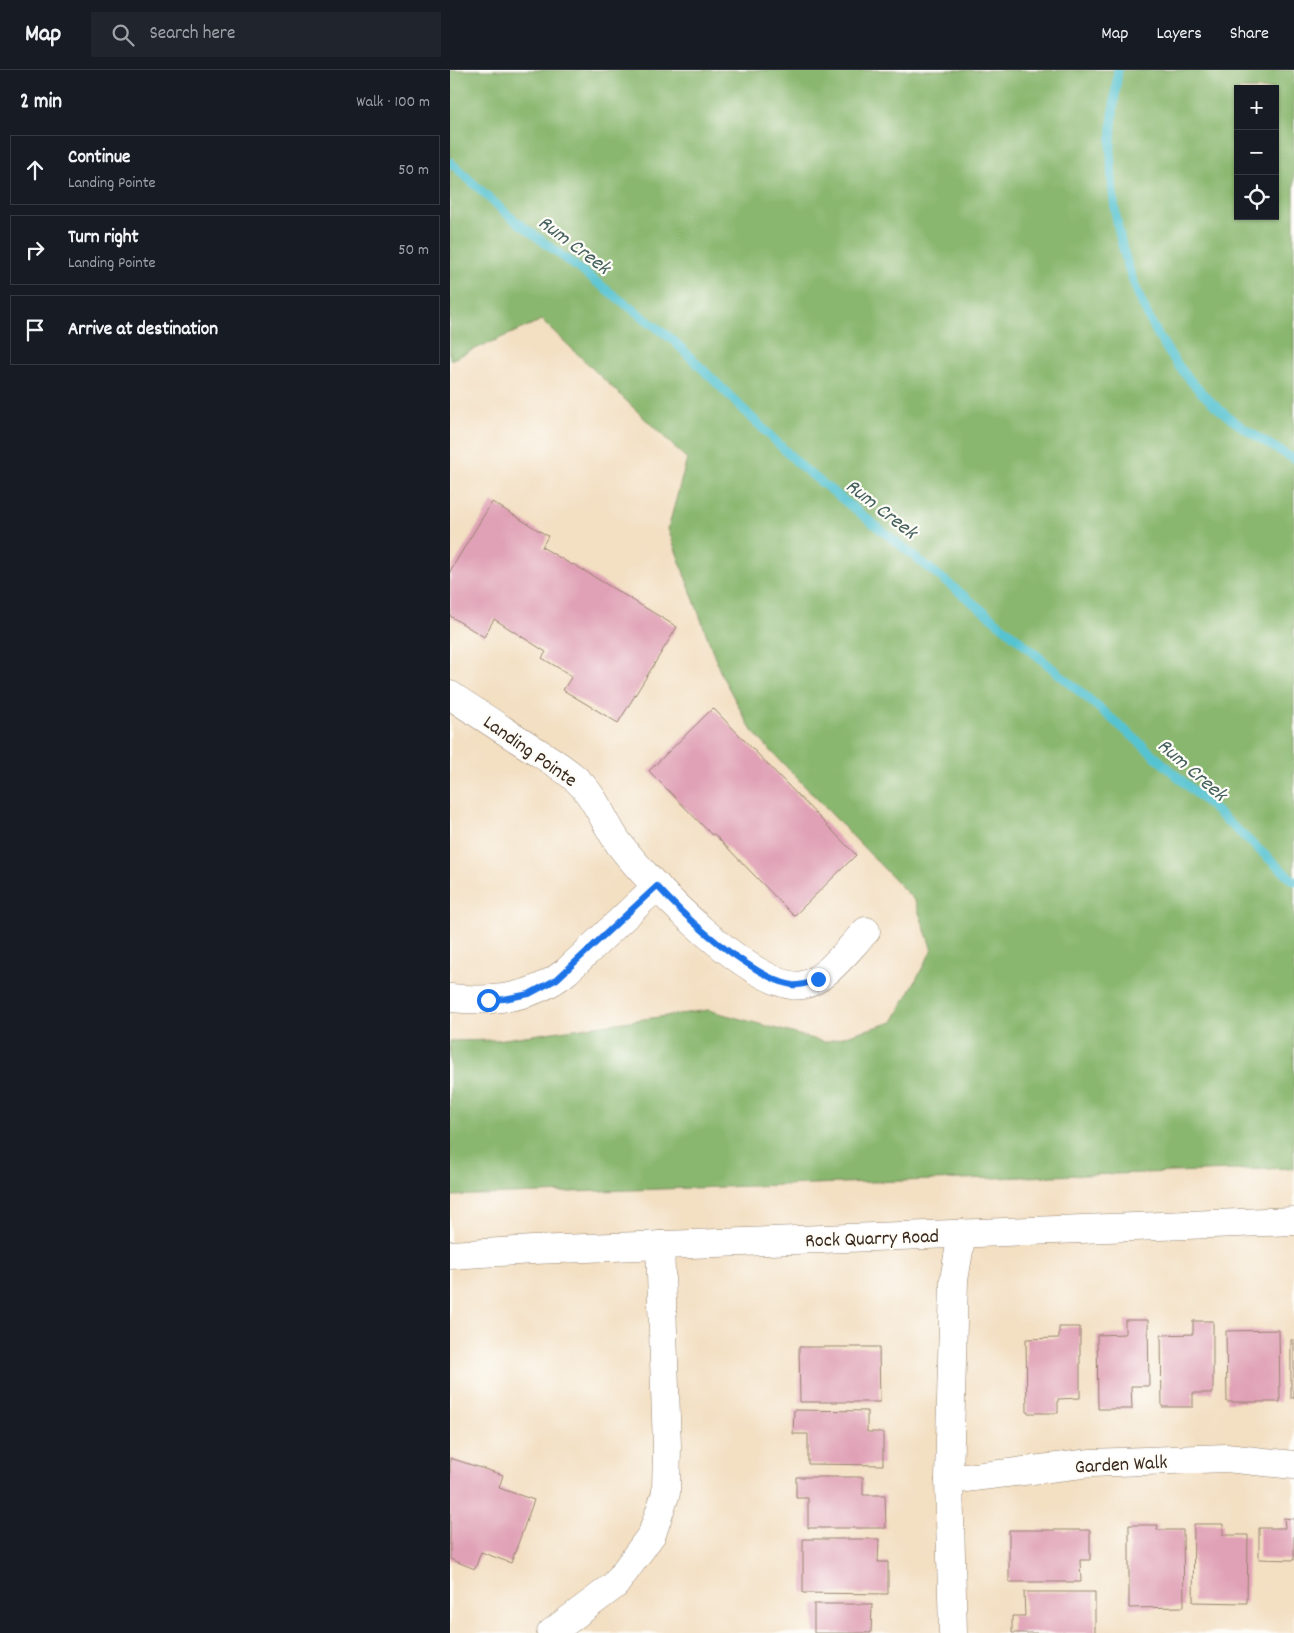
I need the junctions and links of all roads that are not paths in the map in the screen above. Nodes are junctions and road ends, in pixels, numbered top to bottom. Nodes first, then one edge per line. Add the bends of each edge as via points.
1 (450, 695) edge
2 (657, 886) junction
3 (866, 931) dead end
4 (450, 998) edge
5 (1294, 1221) edge
6 (962, 1233) junction
7 (660, 1245) junction
8 (450, 1255) edge
9 (1294, 1465) edge
10 (949, 1480) junction
11 (551, 1633) edge
12 (953, 1633) edge

1 - 2 street, Landing Pointe via 581,783 620,845
2 - 3 street, Landing Pointe via 695,924 734,955 764,974 791,985 818,979
2 - 4 street via 567,971 539,989 504,999
5 - 6 street, Rock Quarry Road
6 - 7 street, Rock Quarry Road
6 - 10 street via 954,1280
7 - 8 street, Rock Quarry Road
7 - 11 street via 666,1493 652,1534 616,1585
9 - 10 street, Garden Walk via 1226,1458 1091,1463
10 - 12 street

